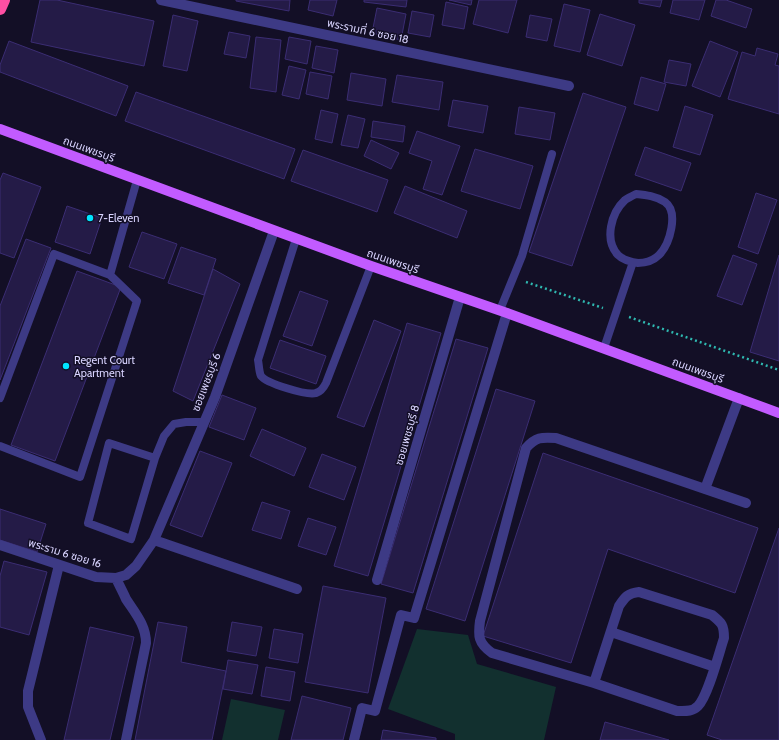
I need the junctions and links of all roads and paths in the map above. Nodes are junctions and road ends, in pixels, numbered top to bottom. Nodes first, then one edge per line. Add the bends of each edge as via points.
1 (4, 0) edge
2 (161, 0) edge
3 (0, 9) edge
4 (569, 86) dead end
5 (0, 129) edge
6 (552, 154) dead end
7 (138, 180) junction
8 (274, 231) junction
9 (296, 238) junction
10 (633, 262) junction
11 (371, 266) junction
12 (110, 275) junction
13 (520, 280) dead end
14 (460, 297) junction
15 (503, 312) junction
16 (617, 313) junction
17 (604, 348) junction
18 (779, 370) edge
19 (0, 398) edge
20 (739, 398) junction
21 (779, 412) edge
22 (203, 422) junction
23 (0, 446) edge
24 (154, 458) junction
25 (705, 489) junction
26 (746, 503) dead end
27 (154, 540) junction
28 (0, 545) edge
29 (59, 566) junction
30 (116, 578) junction
31 (377, 580) dead end
32 (297, 589) dead end
33 (611, 632) junction
34 (715, 667) junction
35 (594, 683) junction
36 (41, 740) edge
37 (126, 740) edge
38 (354, 740) edge

1 - 3 highway
2 - 4 street, พระรามที่ 6 ซอย 18
5 - 7 main road, ถนนเพชรบุรี
6 - 15 lane
7 - 8 main road, ถนนเพชรบุรี
7 - 12 lane
8 - 9 main road, ถนนเพชรบุรี
8 - 22 street, ซอยเพชรบุรี 6 via 215,397
9 - 11 main road, ถนนเพชรบุรี
9 - 11 lane via 258,360 261,375 266,381 308,394 317,393 322,389
10 - 10 lane via 622,258 614,250 611,240 612,222 626,200 636,194 649,195 666,203 671,211 672,224 668,241 653,260 644,263
10 - 16 lane
11 - 14 main road, ถนนเพชรบุรี
12 - 19 lane via 54,254
12 - 23 lane via 136,301 80,477
13 - 16 path
14 - 15 main road, ถนนเพชรบุรี
14 - 31 street, ซอยเพชรบุรี 8
15 - 17 main road, ถนนเพชรบุรี
15 - 38 street via 414,618 401,615 375,710 362,708
16 - 17 lane
16 - 18 path
17 - 20 main road, ถนนเพชรบุรี
20 - 21 main road, ถนนเพชรบุรี
20 - 25 street
22 - 24 lane via 174,424 164,436
22 - 27 street, ซอยเพชรบุรี 6
24 - 24 lane via 109,443 88,523 131,539
25 - 26 street
25 - 35 street via 556,438 544,437 533,440 526,448 478,633 485,648 492,653
27 - 30 street via 136,566 126,575
27 - 32 street
28 - 29 street, พระราม 6 ซอย 16
29 - 30 street, พระราม 6 ซอย 16 via 96,577
29 - 36 street via 28,692 28,707
30 - 37 street via 146,634
33 - 34 street
33 - 34 street via 619,606 630,593 639,592 712,615 724,628 724,638
33 - 35 street
34 - 35 street via 705,695 698,706 689,711 677,710

